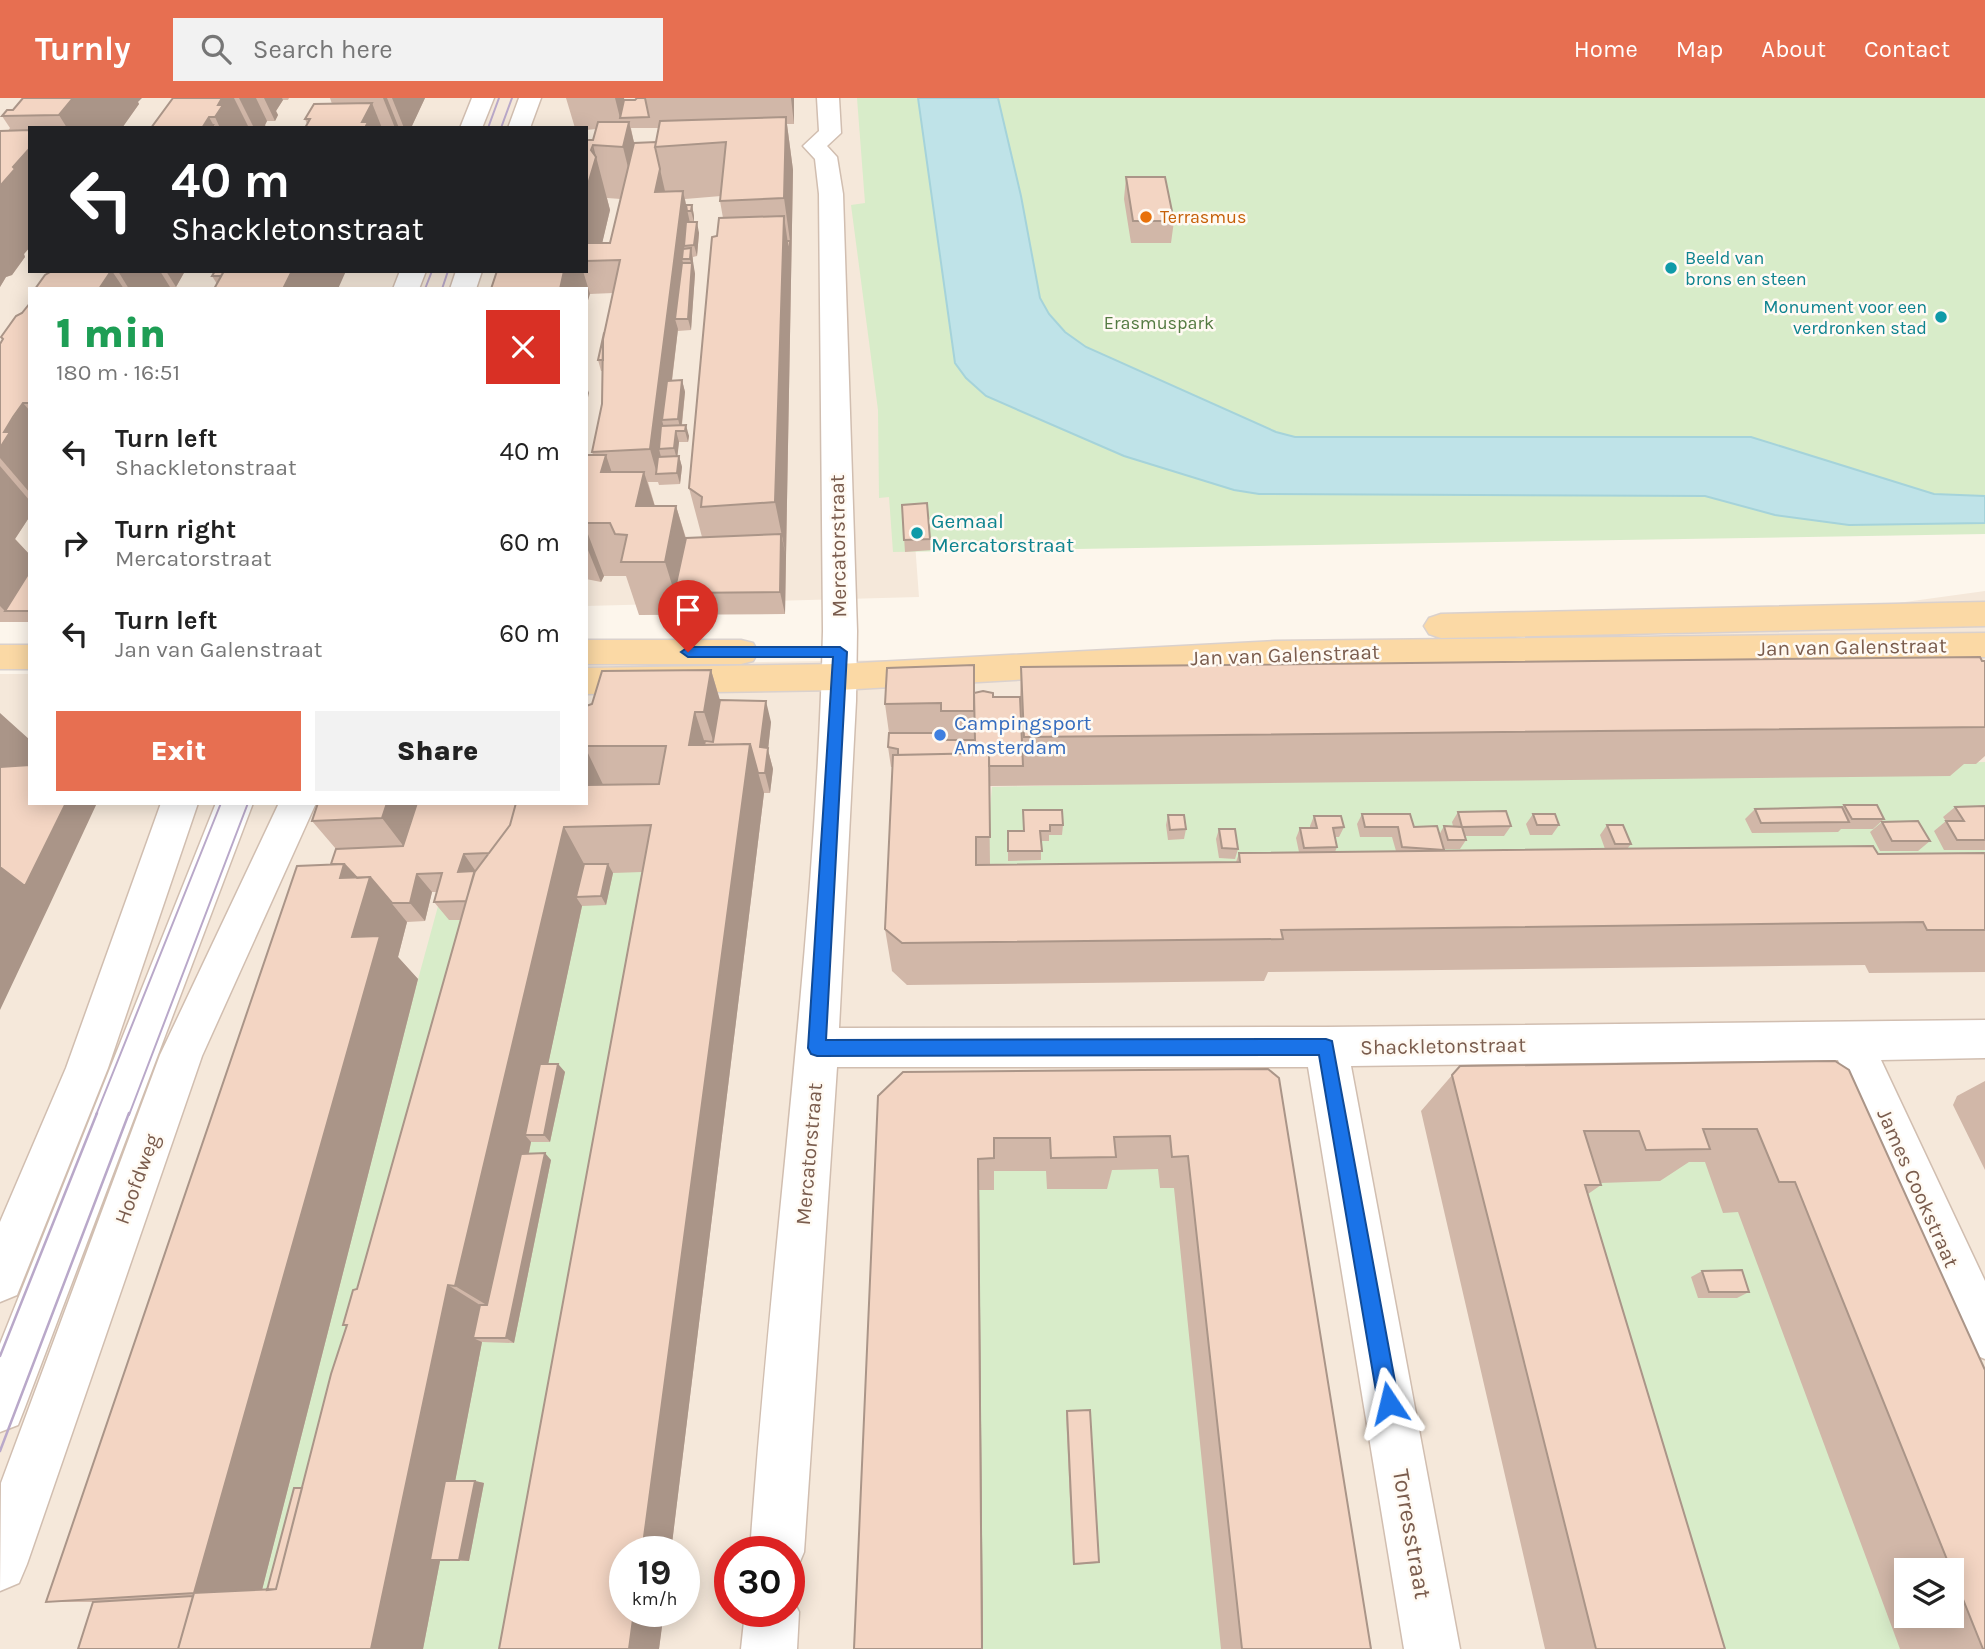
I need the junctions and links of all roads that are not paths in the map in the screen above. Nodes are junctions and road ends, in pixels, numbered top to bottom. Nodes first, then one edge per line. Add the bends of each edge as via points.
1 (483, 98) edge
2 (505, 98) edge
3 (530, 98) edge
4 (828, 98) edge
5 (472, 126) edge
6 (495, 126) edge
7 (520, 126) edge
8 (1985, 614) edge
9 (1985, 645) edge
10 (588, 652) edge
11 (0, 657) edge
12 (28, 657) edge
13 (839, 664) junction
14 (588, 681) edge
15 (0, 684) edge
16 (28, 684) edge
17 (179, 805) edge
18 (234, 805) edge
19 (297, 805) edge
20 (1985, 1039) edge
21 (1851, 1041) junction
22 (1326, 1047) junction
23 (817, 1048) junction
24 (0, 1278) edge
25 (1985, 1335) edge
26 (0, 1407) edge
27 (778, 1536) edge
28 (0, 1564) edge
29 (771, 1627) edge
30 (769, 1649) edge
31 (1432, 1649) edge

1 - 5 street
2 - 6 street
3 - 7 street
4 - 13 street, Mercatorstraat via 830,133 800,146 826,157 831,194
8 - 13 main road, Jan van Galenstraat via 1508,623
9 - 13 main road, Jan van Galenstraat via 1275,653
10 - 13 main road, Jan van Galenstraat
11 - 12 main road
13 - 14 main road, Jan van Galenstraat
13 - 23 street, Mercatorstraat
15 - 16 main road
17 - 24 street via 87,1068
18 - 26 street, Hoofdweg
19 - 28 street, Hoofdweg via 181,1055
20 - 21 street, Shackletonstraat
21 - 22 street, Shackletonstraat
21 - 25 street, James Cookstraat
22 - 23 street, Shackletonstraat
22 - 31 street, Torresstraat
23 - 27 street, Mercatorstraat
29 - 30 street

